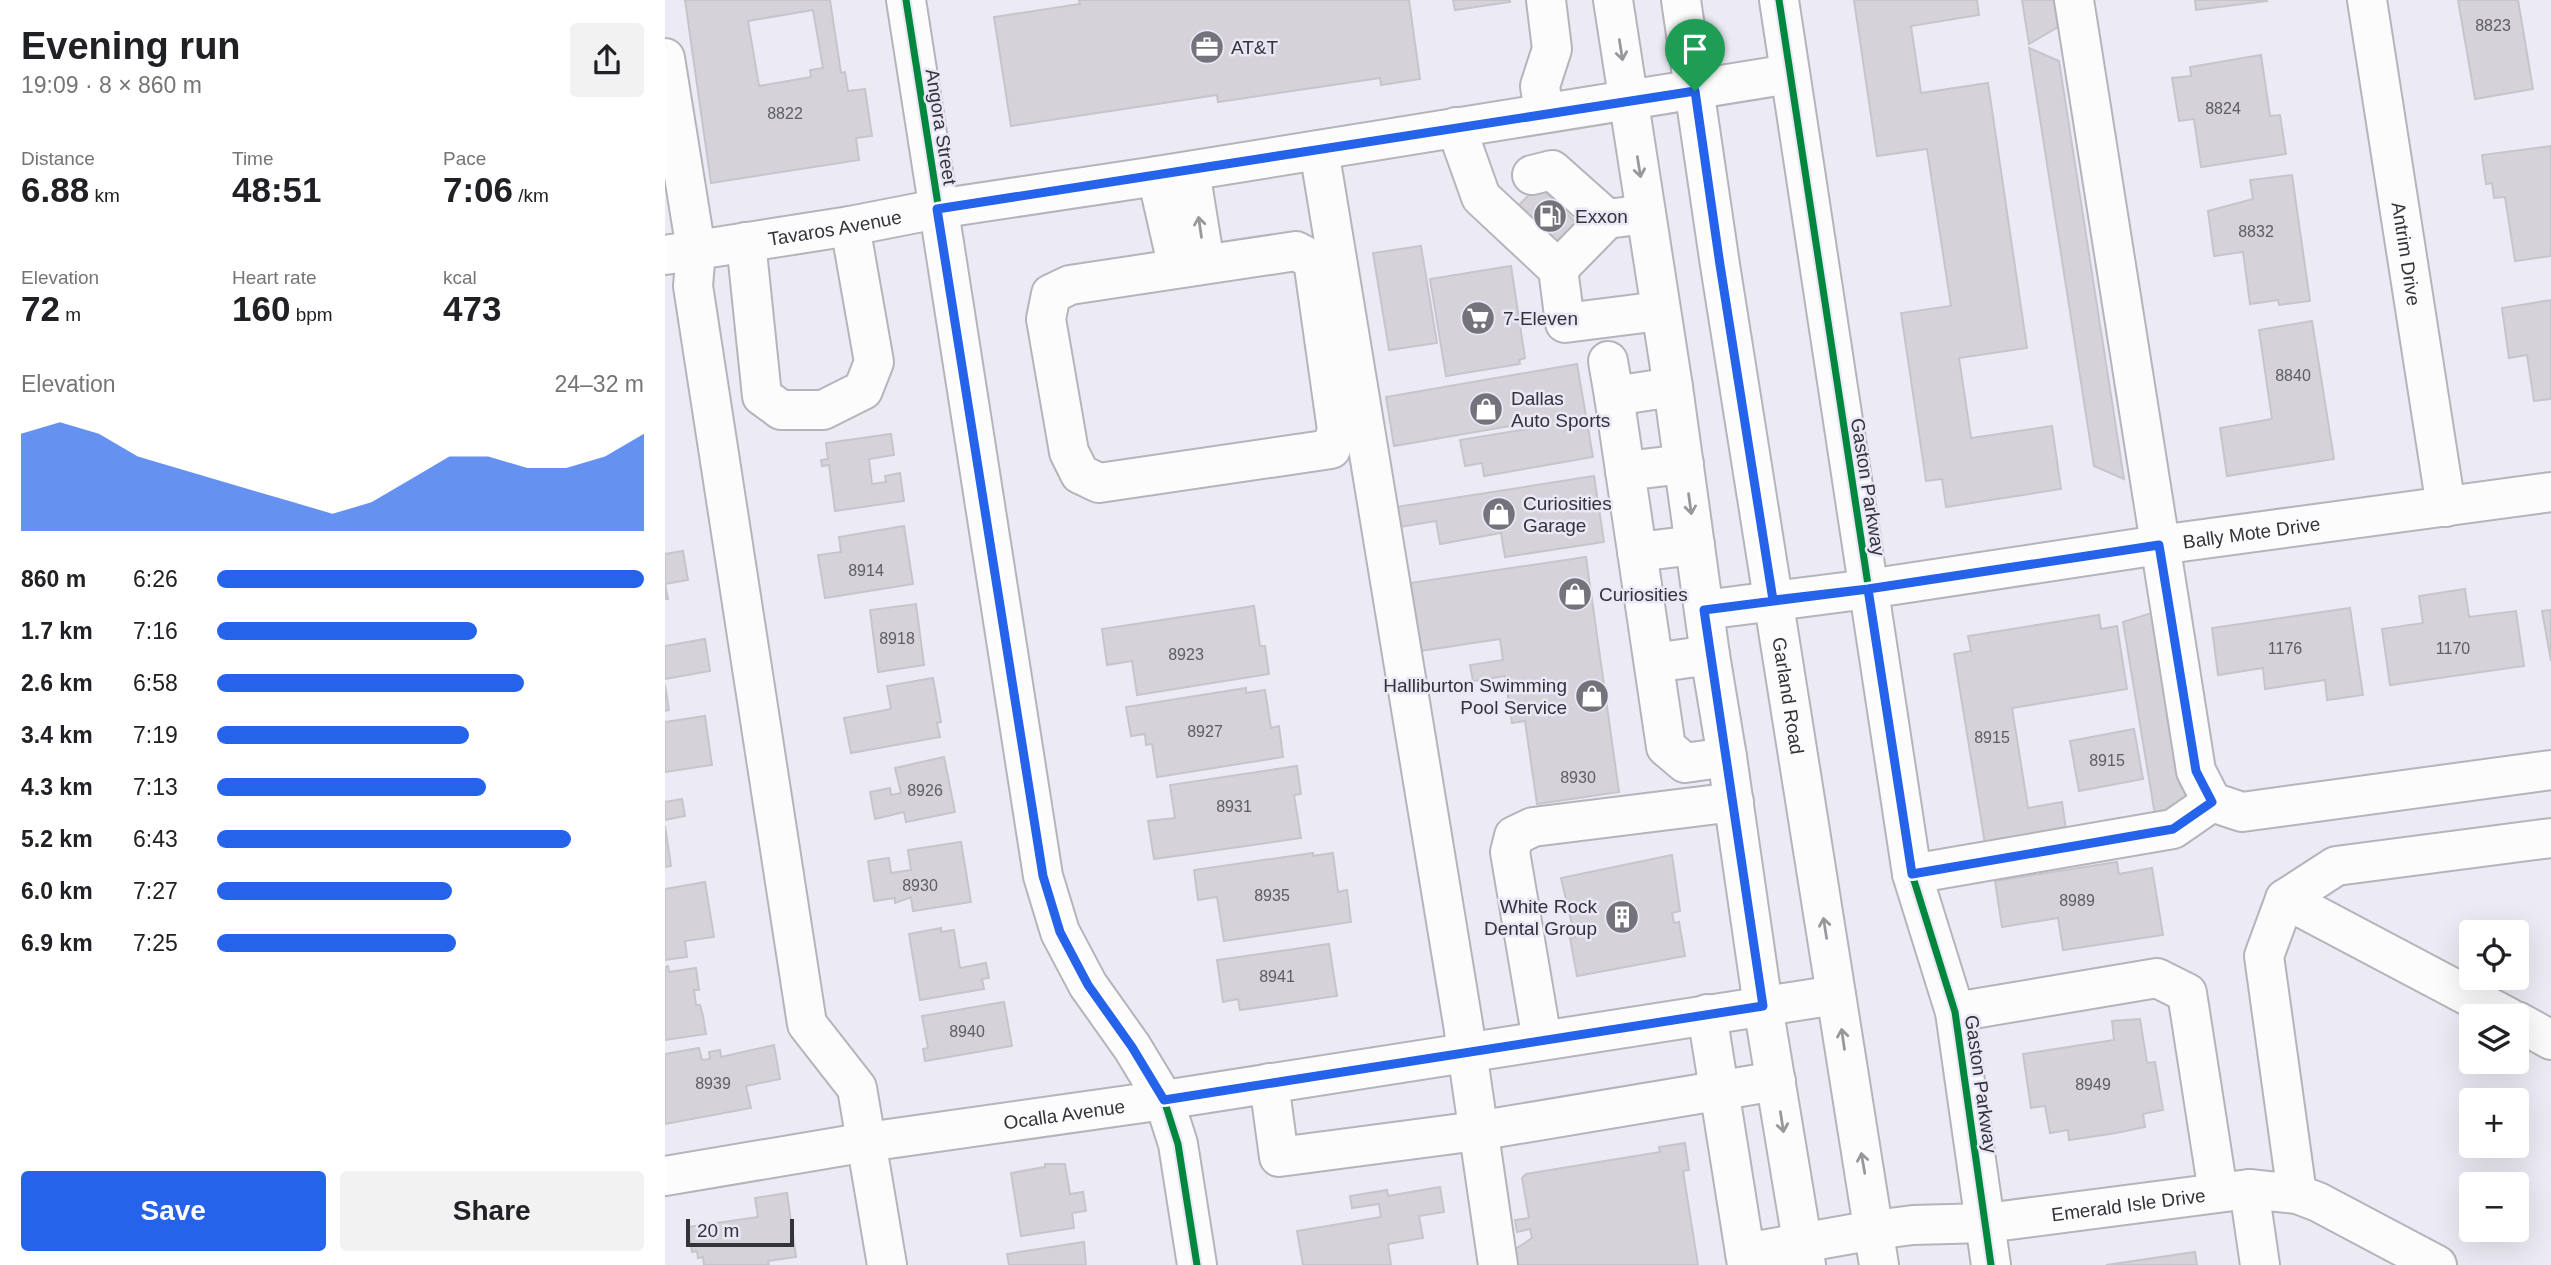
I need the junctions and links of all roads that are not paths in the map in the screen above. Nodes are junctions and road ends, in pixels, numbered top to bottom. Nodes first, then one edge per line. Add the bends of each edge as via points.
1 (906, 0) edge
2 (1546, 0) edge
3 (1613, 0) edge
4 (1681, 0) edge
5 (1779, 0) edge
6 (2074, 0) edge
7 (2367, 0) edge
8 (665, 58) edge
9 (1790, 74) junction
10 (1695, 91) junction
11 (1629, 100) junction
12 (1532, 115) junction
13 (1457, 127) junction
14 (1319, 150) junction
15 (1173, 174) junction
16 (1532, 175) junction
17 (937, 209) junction
18 (1498, 212) junction
19 (1646, 214) junction
20 (1607, 219) junction
21 (850, 226) junction
22 (746, 242) junction
23 (680, 252) edge
24 (1190, 266) junction
25 (1557, 269) junction
26 (1660, 311) junction
27 (1673, 387) junction
28 (1684, 464) junction
29 (1625, 471) junction
30 (2551, 492) edge
31 (2446, 507) junction
32 (1695, 545) junction
33 (2159, 545) junction
34 (1637, 552) junction
35 (1868, 589) junction
36 (1773, 600) junction
37 (1704, 610) junction
38 (1710, 655) junction
39 (1654, 663) junction
40 (1727, 757) junction
41 (2551, 770) edge
42 (1734, 802) junction
43 (2212, 802) junction
44 (2551, 838) edge
45 (1912, 874) junction
46 (2285, 899) junction
47 (1836, 995) junction
48 (2483, 1004) edge
49 (1763, 1006) junction
50 (1955, 1012) junction
51 (1707, 1014) junction
52 (2529, 1028) edge
53 (1542, 1040) junction
54 (2551, 1040) edge
55 (1467, 1052) junction
56 (1776, 1082) junction
57 (1269, 1083) junction
58 (1719, 1092) junction
59 (1164, 1100) junction
60 (1477, 1131) junction
61 (867, 1142) junction
62 (665, 1176) edge
63 (2234, 1191) junction
64 (2297, 1194) junction
65 (1986, 1223) junction
66 (1877, 1247) edge
67 (1805, 1255) edge
68 (1746, 1259) edge
69 (887, 1265) edge
70 (1197, 1265) edge
71 (1499, 1265) edge
72 (1991, 1265) edge
73 (2260, 1265) edge
74 (2437, 1265) edge

1 - 17 street, Angora Street
2 - 12 street via 1552,49
3 -> 11 street
4 - 10 street, Garland Road
5 - 9 street, Gaston Parkway
6 - 33 street
7 - 31 street, Antrim Drive
8 - 23 street
9 - 10 street, Tavaros Avenue
9 - 35 street, Gaston Parkway
10 - 11 street, Tavaros Avenue
10 - 36 street, Garland Road
11 - 12 street, Tavaros Avenue
11 -> 19 street
12 - 13 street, Tavaros Avenue
12 - 16 street
13 - 14 street, Tavaros Avenue
13 - 18 street via 1481,197
14 - 15 street, Tavaros Avenue
14 - 55 street
15 - 17 street, Tavaros Avenue
15 - 24 street via 1202,245
16 - 18 street
16 - 20 street via 1552,170
17 - 21 street, Tavaros Avenue
17 - 59 street, Angora Street via 1043,876 1060,932 1088,985
18 - 25 street
19 - 20 street
19 - 26 street
20 - 25 street
21 - 22 street, Tavaros Avenue
21 - 22 street via 874,362 863,390 823,410 781,410 762,396
22 - 23 street, Tavaros Avenue
23 - 61 street via 693,286 807,1024 857,1088
24 - 24 street via 1296,251 1313,260 1337,430 1331,449 1099,483 1080,474 1069,452 1046,319 1051,294 1070,285
25 - 26 street via 1565,323
26 - 27 street
27 - 28 street
27 - 29 street via 1611,378
28 - 29 street
28 -> 32 street
29 - 34 street
30 - 31 street, Bally Mote Drive
31 - 33 street, Bally Mote Drive
32 - 34 street
32 - 37 street
33 - 35 street, Bally Mote Drive
33 - 43 street via 2196,771
34 - 39 street
35 - 36 street, Bally Mote Drive
35 - 45 street, Gaston Parkway
36 - 37 street, Bally Mote Drive
47 -> 36 street, Garland Road
37 - 38 street
38 - 39 street
38 - 40 street
39 - 40 street via 1666,747 1685,763
40 - 42 street
41 - 43 street via 2242,812
42 - 49 street
42 - 53 street via 1533,827 1514,836 1510,852
43 - 45 street via 2173,829
44 - 46 street via 2336,866
45 - 50 street, Gaston Parkway
46 - 48 street
46 - 64 street via 2264,956
47 - 49 street, Ocalla Avenue
66 -> 47 street, Garland Road
49 - 51 street, Ocalla Avenue
49 - 56 street
50 - 63 street via 2157,978 2187,993
50 - 65 street, Gaston Parkway
51 - 53 street, Ocalla Avenue
51 - 58 street
52 - 54 street
53 - 55 street, Ocalla Avenue
55 - 57 street, Ocalla Avenue
55 - 60 street
56 - 58 street
56 -> 67 street
57 - 59 street, Ocalla Avenue
57 - 60 street via 1279,1157
58 - 60 street
58 - 68 street
59 - 61 street, Ocalla Avenue
59 - 70 street, Angora Street via 1178,1144
60 - 71 street
61 - 62 street, Ocalla Avenue
61 - 69 street
63 - 64 street, Emerald Isle Drive
63 - 65 street, Emerald Isle Drive
63 - 73 street
64 - 74 street, Emerald Isle Drive
65 - 66 street, Emerald Isle Drive via 1913,1225
65 - 72 street, Gaston Parkway
66 - 67 street, Emerald Isle Drive
67 - 68 street, Emerald Isle Drive

